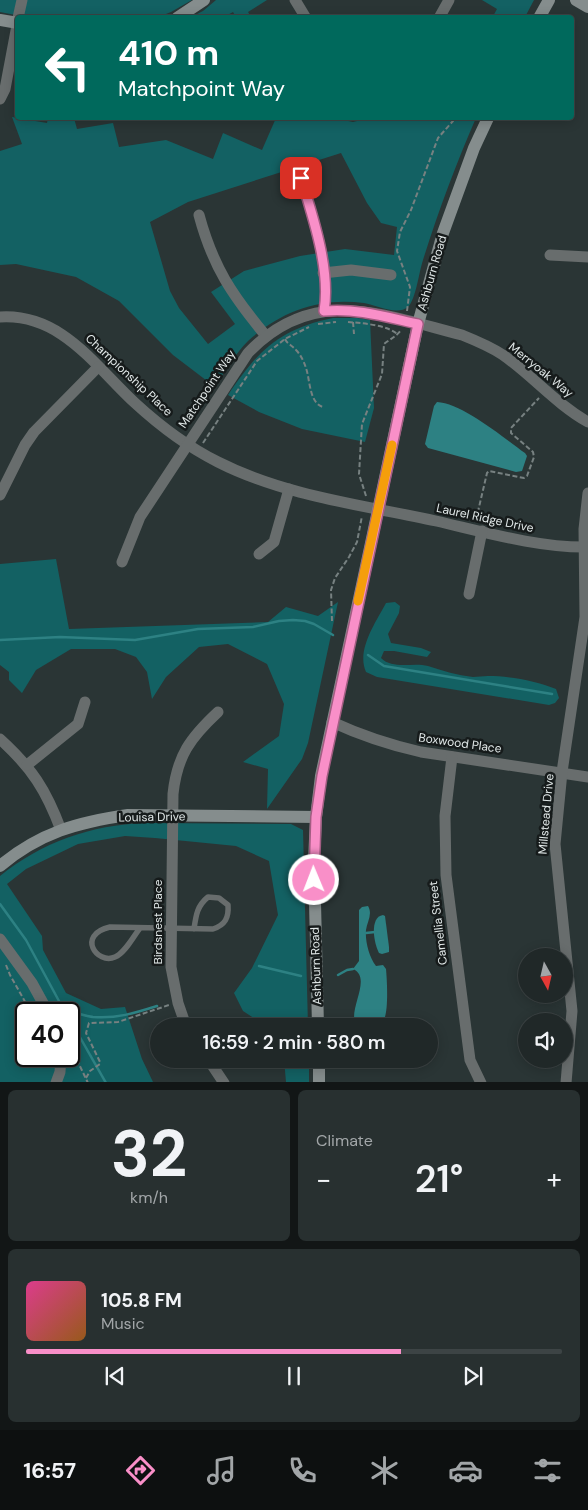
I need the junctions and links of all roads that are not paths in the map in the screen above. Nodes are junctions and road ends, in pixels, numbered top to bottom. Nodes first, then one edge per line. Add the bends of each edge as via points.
1 (22, 0) edge
2 (204, 0) edge
3 (295, 0) edge
4 (449, 0) edge
5 (548, 0) edge
6 (576, 0) edge
7 (588, 7) edge
8 (18, 15) edge
9 (182, 15) edge
10 (304, 15) edge
11 (441, 15) edge
12 (540, 15) edge
13 (0, 20) edge
14 (15, 21) edge
15 (15, 32) edge
16 (0, 99) edge
17 (487, 120) edge
18 (301, 178) dead end
19 (199, 215) dead end
20 (550, 255) dead end
21 (588, 257) edge
22 (323, 273) junction
23 (391, 275) dead end
24 (324, 311) junction
25 (0, 317) edge
26 (412, 322) junction
27 (266, 336) junction
28 (98, 366) junction
29 (588, 422) edge
30 (187, 444) junction
31 (290, 490) junction
32 (588, 493) edge
33 (0, 495) edge
34 (378, 509) junction
35 (478, 530) junction
36 (586, 547) edge
37 (259, 554) dead end
38 (122, 562) dead end
39 (469, 594) dead end
40 (85, 702) dead end
41 (218, 712) dead end
42 (332, 722) junction
43 (0, 739) edge
44 (452, 757) junction
45 (27, 765) junction
46 (562, 772) junction
47 (588, 777) edge
48 (172, 816) junction
49 (316, 817) junction
50 (61, 830) junction
51 (0, 866) edge
52 (140, 928) junction
53 (171, 928) junction
54 (194, 929) junction
55 (0, 939) edge
56 (42, 1002) edge
57 (183, 1018) edge
58 (318, 1018) edge
59 (60, 1067) edge
60 (214, 1068) edge
61 (319, 1068) edge
62 (56, 1082) edge
63 (224, 1082) edge
64 (319, 1082) edge
65 (481, 1082) edge
66 (566, 1082) edge

1 - 8 street
2 - 9 street
3 - 10 street
4 - 11 street
5 - 12 street
6 - 7 street
13 - 14 street
15 - 16 street via 5,89
17 - 26 street, Ashburn Road
18 - 22 street via 317,232
19 - 27 street via 219,272
20 - 21 street
22 - 23 street via 351,270
22 - 24 street
24 - 26 street, Matchpoint Way via 364,312
24 - 27 street, Matchpoint Way via 299,318
25 - 28 street, Championship Place via 19,317 49,326 75,343
26 - 29 street, Merryoak Way via 462,335 492,348
26 - 34 street, Ashburn Road
27 - 30 street, Matchpoint Way via 239,365
28 - 30 street, Championship Place via 146,412
28 - 33 street via 34,432
30 - 31 street, Championship Place via 238,471
30 - 38 street, Matchpoint Way via 140,517
31 - 34 street, Championship Place
31 - 37 street via 274,542
32 - 36 street, Millstead Drive
34 - 35 street, Laurel Ridge Drive
34 - 42 street, Ashburn Road
35 - 36 street, Laurel Ridge Drive via 547,545
35 - 39 street
36 - 46 street, Millstead Drive via 585,617
40 - 45 street via 78,724
41 - 48 street, Birdsnest Place via 194,736 182,754 175,778
42 - 44 street, Boxwood Place via 398,747
42 - 49 street, Ashburn Road
43 - 45 street
44 - 46 street, Boxwood Place
44 - 65 street, Camellia Street via 445,816 446,875 470,1060
45 - 50 street via 50,802
46 - 47 street, Boxwood Place
46 - 66 street, Millstead Drive via 555,844 572,1010
48 - 49 street, Louisa Drive
48 - 50 street, Louisa Drive via 128,815
48 - 53 street, Birdsnest Place
49 - 58 street, Ashburn Road
50 - 51 street, Louisa Drive via 24,848
52 - 52 lane via 116,957 101,957 92,944 93,936 99,930
52 - 53 lane
53 - 54 lane
53 - 57 street, Birdsnest Place via 171,967
54 - 54 lane via 221,926 229,916 228,905 219,898 208,897 200,904
55 - 56 street
59 - 62 street
60 - 63 street
61 - 64 street

